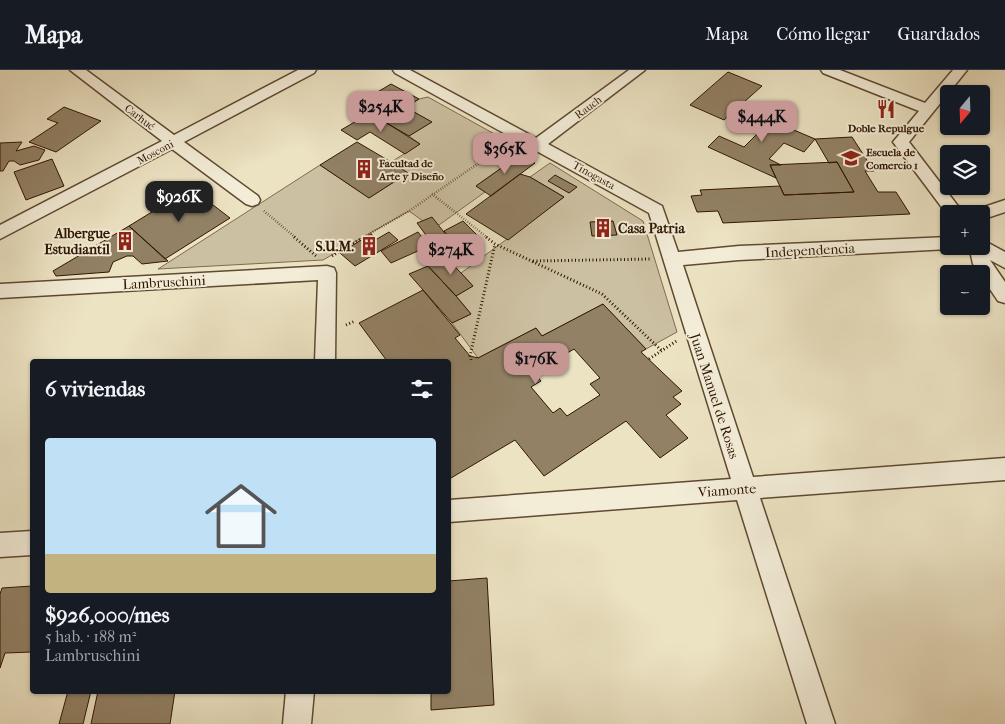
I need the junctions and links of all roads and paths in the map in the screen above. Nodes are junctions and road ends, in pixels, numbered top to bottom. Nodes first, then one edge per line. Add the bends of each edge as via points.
1 (78, 70) edge
2 (309, 70) edge
3 (400, 70) edge
4 (638, 70) edge
5 (828, 70) edge
6 (960, 70) edge
7 (928, 109) junction
8 (173, 142) junction
9 (538, 144) junction
10 (432, 194) junction
11 (252, 200) joint
12 (949, 205) edge
13 (1005, 206) edge
14 (656, 210) joint
15 (990, 211) edge
16 (0, 233) edge
17 (940, 243) edge
18 (495, 244) junction
19 (990, 251) edge
20 (980, 255) edge
21 (671, 259) junction
22 (530, 261) junction
23 (1005, 261) edge
24 (325, 268) junction
25 (0, 292) edge
26 (1005, 296) edge
27 (694, 330) junction
28 (662, 350) junction
29 (325, 359) edge
30 (649, 359) dead end
31 (471, 360) dead end
32 (1005, 469) edge
33 (745, 488) junction
34 (451, 511) edge
35 (30, 543) edge
36 (0, 545) edge
37 (300, 694) edge
38 (297, 724) edge
39 (821, 724) edge

1 - 8 street, Carhué
2 - 8 street, Mosconi
3 - 9 street, Tinogasta
4 - 9 street, Rauch
5 - 7 street
6 - 7 street
7 - 12 street via 901,142
8 - 11 street, Carhué
8 - 16 street, Mosconi
9 - 10 path via 504,145
9 - 14 street, Tinogasta
10 - 18 path
10 - 24 path
11 - 24 path
13 - 15 street
14 - 21 street, Juan Manuel de Rosas
17 - 21 street, Independencia
18 - 22 path
18 - 31 path
19 - 23 street
20 - 26 street via 982,264
21 - 22 path
21 - 27 street, Juan Manuel de Rosas
22 - 28 path via 602,294
24 - 25 street, Lambruschini
24 - 29 street
27 - 28 path
27 - 33 street, Juan Manuel de Rosas
28 - 30 path
32 - 33 street, Viamonte
33 - 34 street, Viamonte
33 - 39 street, Juan Manuel de Rosas
35 - 36 street
37 - 38 street

